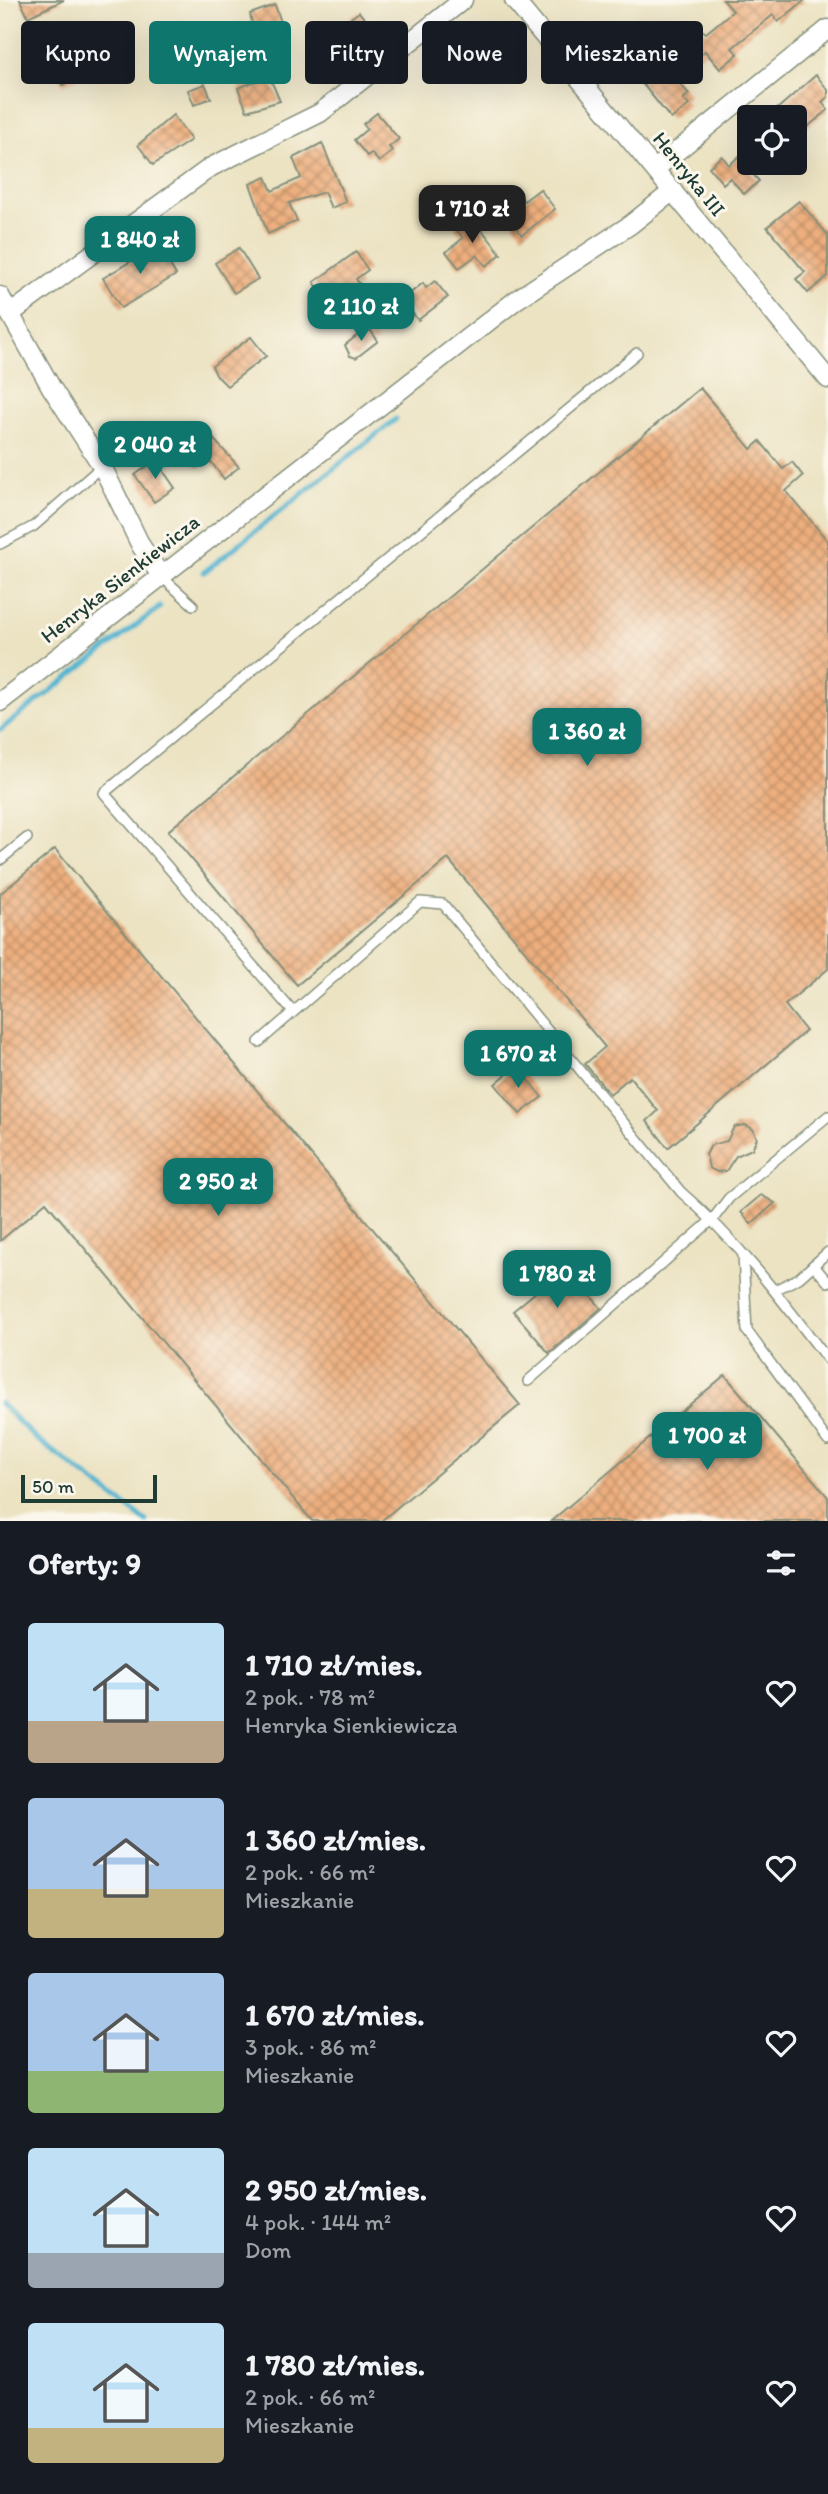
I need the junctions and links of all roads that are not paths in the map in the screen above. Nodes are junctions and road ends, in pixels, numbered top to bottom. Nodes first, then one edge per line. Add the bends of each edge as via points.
1 (463, 0) edge
2 (514, 0) edge
3 (828, 29) edge
4 (655, 169) junction
5 (673, 191) junction
6 (0, 296) edge
7 (10, 314) junction
8 (637, 353) dead end
9 (828, 379) edge
10 (102, 466) junction
11 (0, 544) edge
12 (161, 576) junction
13 (193, 605) dead end
14 (0, 702) edge
15 (27, 838) dead end
16 (0, 860) edge
17 (293, 1012) junction
18 (259, 1042) dead end
19 (828, 1116) edge
20 (713, 1219) junction
21 (828, 1252) edge
22 (743, 1255) junction
23 (813, 1265) junction
24 (828, 1282) edge
25 (775, 1290) junction
26 (828, 1360) edge
27 (528, 1381) dead end
28 (828, 1441) edge

1 - 7 street via 320,113 211,167
2 - 4 street, Henryka III
3 - 4 street
4 - 5 street, Henryka III
5 - 9 street, Henryka III
5 - 12 street, Henryka Sienkiewicza via 516,300
6 - 7 street
7 - 10 street
8 - 17 lane via 104,793
10 - 11 lane via 34,526
10 - 12 street
12 - 13 lane
12 - 14 street, Henryka Sienkiewicza
15 - 16 lane
17 - 18 lane
17 - 20 lane via 419,902 443,904 681,1192
19 - 20 lane via 729,1198
20 - 22 lane
20 - 27 lane
21 - 23 lane
22 - 25 lane
22 - 28 lane via 747,1331
23 - 24 lane
23 - 25 lane
25 - 26 lane

